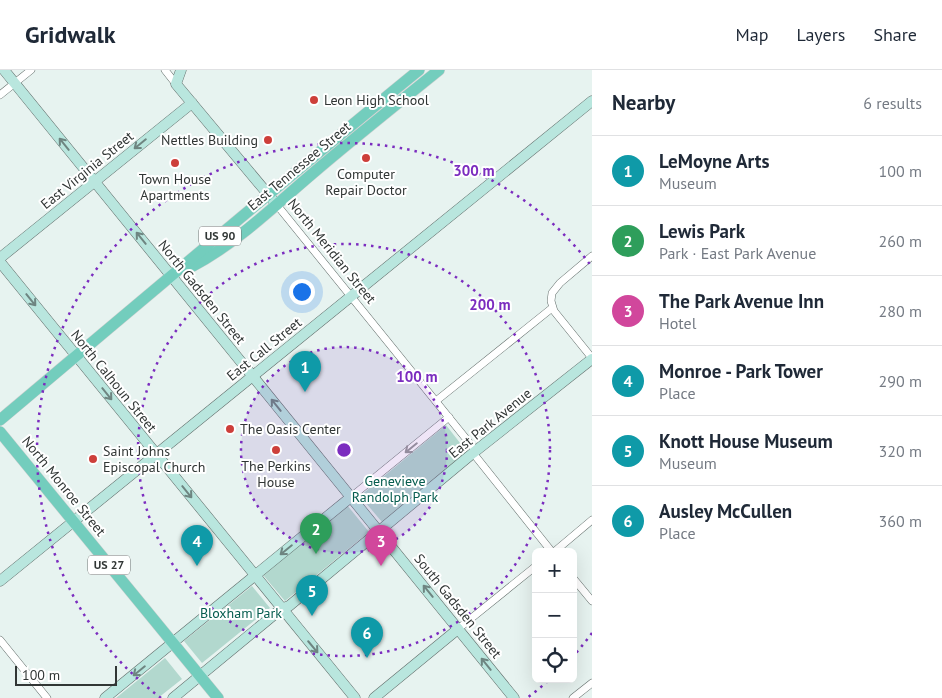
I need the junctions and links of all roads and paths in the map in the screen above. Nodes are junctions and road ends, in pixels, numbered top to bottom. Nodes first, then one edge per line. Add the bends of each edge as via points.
1 (4, 70) edge
2 (31, 70) edge
3 (164, 70) edge
4 (181, 70) edge
5 (419, 70) edge
6 (439, 70) edge
7 (15, 83) junction
8 (176, 84) junction
9 (0, 95) edge
10 (592, 101) edge
11 (192, 103) junction
12 (352, 124) junction
13 (360, 134) junction
14 (95, 181) junction
15 (269, 195) junction
16 (277, 205) junction
17 (592, 256) edge
18 (0, 258) edge
19 (0, 262) edge
20 (172, 276) junction
21 (351, 296) junction
22 (552, 308) junction
23 (76, 356) junction
24 (592, 359) edge
25 (252, 376) junction
26 (436, 401) junction
27 (449, 417) junction
28 (0, 420) edge
29 (0, 432) edge
30 (475, 452) junction
31 (156, 454) junction
32 (351, 498) junction
33 (592, 520) edge
34 (73, 521) junction
35 (379, 532) junction
36 (550, 548) edge
37 (558, 548) edge
38 (532, 569) edge
39 (255, 576) junction
40 (0, 581) edge
41 (577, 583) edge
42 (592, 601) edge
43 (281, 609) junction
44 (458, 629) junction
45 (0, 640) edge
46 (173, 643) junction
47 (200, 676) junction
48 (592, 682) edge
49 (47, 698) edge
50 (106, 698) edge
51 (174, 698) edge
52 (218, 698) edge
53 (355, 698) edge
54 (374, 698) edge
55 (514, 698) edge
56 (573, 698) edge

1 - 7 street, North Gadsden Street
2 - 7 street
3 - 8 street, North Meridian Street
4 - 8 street
5 - 12 main road, East Tennessee Street / US 90
6 - 13 main road, East Tennessee Street / US 90
7 - 9 street
14 -> 7 street, North Gadsden Street
8 - 11 street, North Meridian Street
10 - 21 street, East Call Street
11 -> 14 street, East Virginia Street
11 - 15 street, North Meridian Street
12 - 13 main road
12 - 15 main road, East Tennessee Street / US 90
13 - 16 main road, East Tennessee Street / US 90
14 - 18 street, East Virginia Street
20 -> 14 street, North Gadsden Street
15 - 16 street, North Meridian Street
15 - 20 main road, East Tennessee Street / US 90
16 - 20 main road, East Tennessee Street / US 90 via 213,254
16 - 21 street, North Meridian Street
17 - 22 street via 554,289
19 -> 23 street, North Calhoun Street
20 - 23 main road, East Tennessee Street / US 90
20 - 25 street, North Gadsden Street
21 - 25 street, East Call Street
21 - 26 street, North Meridian Street
22 - 24 street
22 - 26 street
23 - 28 main road, East Tennessee Street / US 90
23 -> 31 street, North Calhoun Street
24 - 30 street, East Park Avenue
25 - 31 street, East Call Street
32 -> 25 street, North Gadsden Street
26 - 27 street, North Meridian Street
27 - 30 street, North Meridian Street
27 -> 32 street
29 - 34 main road, North Monroe Street / US 27
30 - 35 street, East Park Avenue
30 - 36 street, North Meridian Street
31 - 34 street, East Call Street
31 -> 39 street, North Calhoun Street
32 - 35 street, North Gadsden Street
32 -> 39 street
33 - 37 street
34 - 40 street, East Call Street
34 - 46 main road, North Monroe Street / US 27
35 - 43 street, East Park Avenue via 289,606
44 -> 35 street, South Gadsden Street
38 - 44 street
39 - 43 street, North Calhoun Street
39 - 46 street
41 - 42 street
43 - 47 street, East Park Avenue
43 -> 53 street, North Calhoun Street
44 - 54 street
55 -> 44 street, South Gadsden Street
45 - 49 street
46 - 47 main road, North Monroe Street / US 27
46 -> 50 street
47 - 51 street, East Park Avenue
47 - 52 main road, US 27
48 - 56 street

